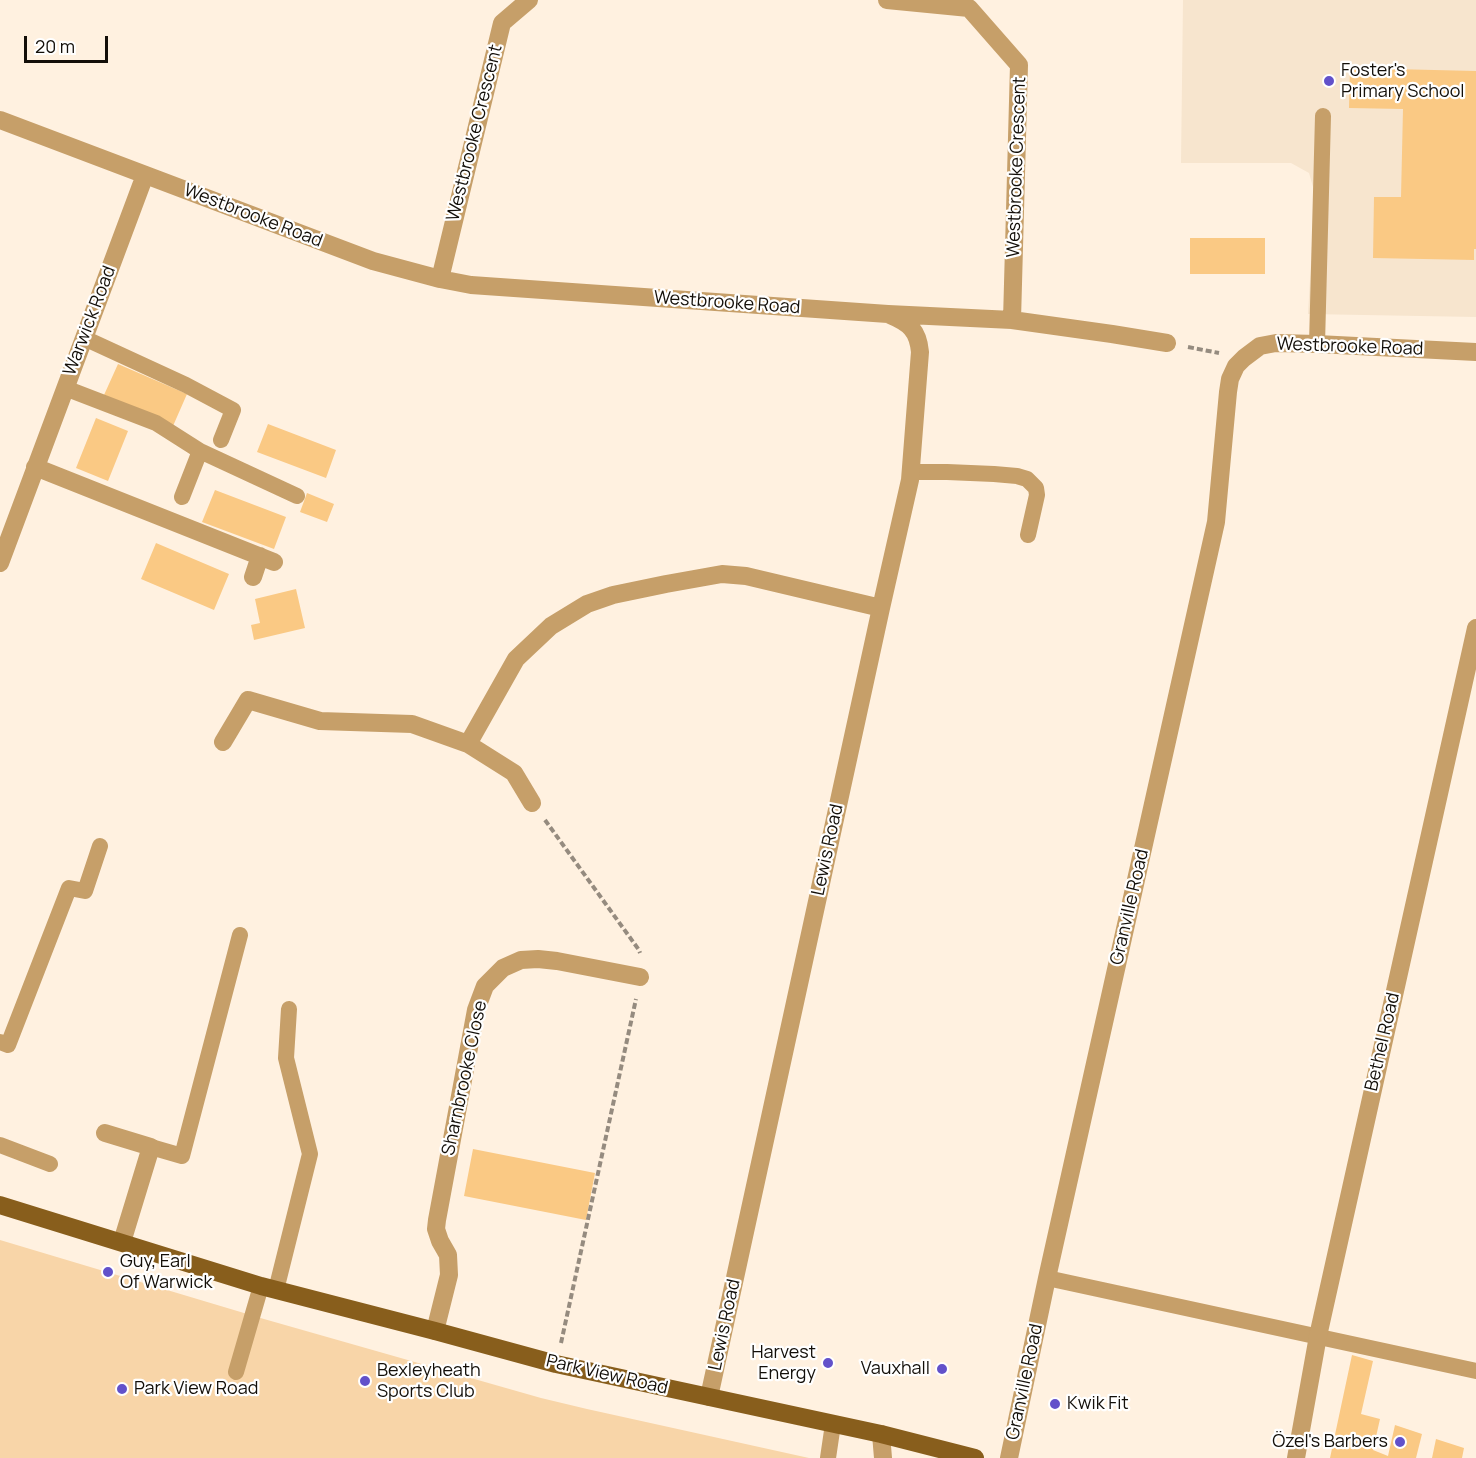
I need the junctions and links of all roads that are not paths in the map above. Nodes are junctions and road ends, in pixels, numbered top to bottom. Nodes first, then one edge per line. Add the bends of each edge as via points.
1 (529, 0) edge
2 (887, 0) edge
3 (1323, 116) dead end
4 (0, 120) edge
5 (145, 175) junction
6 (440, 279) junction
7 (888, 314) junction
8 (1012, 320) junction
9 (84, 338) junction
10 (1167, 343) road end
11 (1317, 344) junction
12 (1476, 352) edge
13 (1244, 358) joint
14 (65, 388) junction
15 (221, 440) dead end
16 (200, 451) junction
17 (35, 467) junction
18 (911, 472) junction
19 (297, 496) dead end
20 (182, 497) dead end
21 (1028, 535) dead end
22 (0, 563) edge
23 (253, 577) dead end
24 (881, 608) junction
25 (1476, 628) edge
26 (223, 742) dead end
27 (468, 744) junction
28 (532, 803) road end
29 (100, 846) dead end
30 (240, 935) dead end
31 (640, 977) road end
32 (288, 1009) dead end
33 (0, 1042) edge
34 (105, 1133) dead end
35 (0, 1145) edge
36 (151, 1147) junction
37 (50, 1164) dead end
38 (0, 1205) edge
39 (122, 1242) junction
40 (1047, 1278) junction
41 (269, 1288) junction
42 (435, 1331) junction
43 (1318, 1336) junction
44 (1476, 1371) edge
45 (236, 1372) dead end
46 (709, 1397) junction
47 (834, 1424) junction
48 (881, 1434) junction
49 (828, 1458) edge
50 (884, 1458) edge
51 (975, 1458) edge
52 (1009, 1458) edge
53 (1296, 1458) edge

1 - 6 street, Westbrooke Crescent via 502,23
2 - 8 street, Westbrooke Crescent via 969,8 1019,65
3 - 11 lane
4 - 5 street, Westbrooke Road
5 - 6 street, Westbrooke Road via 373,261
5 - 9 street, Warwick Road
6 - 7 street, Westbrooke Road via 471,285
7 - 8 street, Westbrooke Road
7 - 18 street, Lewis Road via 904,321 919,340
8 - 10 street, Westbrooke Road
9 - 14 street, Warwick Road
9 - 15 lane via 233,410
11 - 12 street, Westbrooke Road
11 - 13 street, Westbrooke Road via 1260,346
13 - 40 street, Granville Road via 1230,379 1216,522
14 - 16 lane via 156,423
14 - 17 street, Warwick Road
16 - 19 lane
16 - 20 lane
17 - 22 street, Warwick Road
17 - 23 street via 267,559
18 - 21 lane via 994,474 1027,479 1037,495
18 - 24 street, Lewis Road
24 - 27 street via 746,576 722,574 613,595 587,604 551,626 516,659
24 - 46 street, Lewis Road
25 - 43 street, Bethel Road
26 - 27 street via 248,700 320,721 412,724
27 - 28 street via 514,774
29 - 33 lane via 85,891 69,888 8,1045
30 - 36 lane via 182,1156
31 - 42 street, Sharnbrooke Close via 538,959 521,960 503,968 485,986 476,1010 437,1220 436,1229 448,1255 450,1275
32 - 41 lane via 286,1058 310,1154
34 - 36 street
35 - 37 lane
36 - 39 street
38 - 39 main road, Park View Road
39 - 41 main road, Park View Road
40 - 43 lane
40 - 52 street, Granville Road
41 - 42 main road, Park View Road
41 - 45 lane
42 - 46 main road, Park View Road via 556,1364
43 - 44 lane
43 - 53 street, Bethel Road
46 - 47 main road, Park View Road
47 - 48 main road, Park View Road
47 - 49 lane
48 - 50 street
48 - 51 main road, Park View Road

